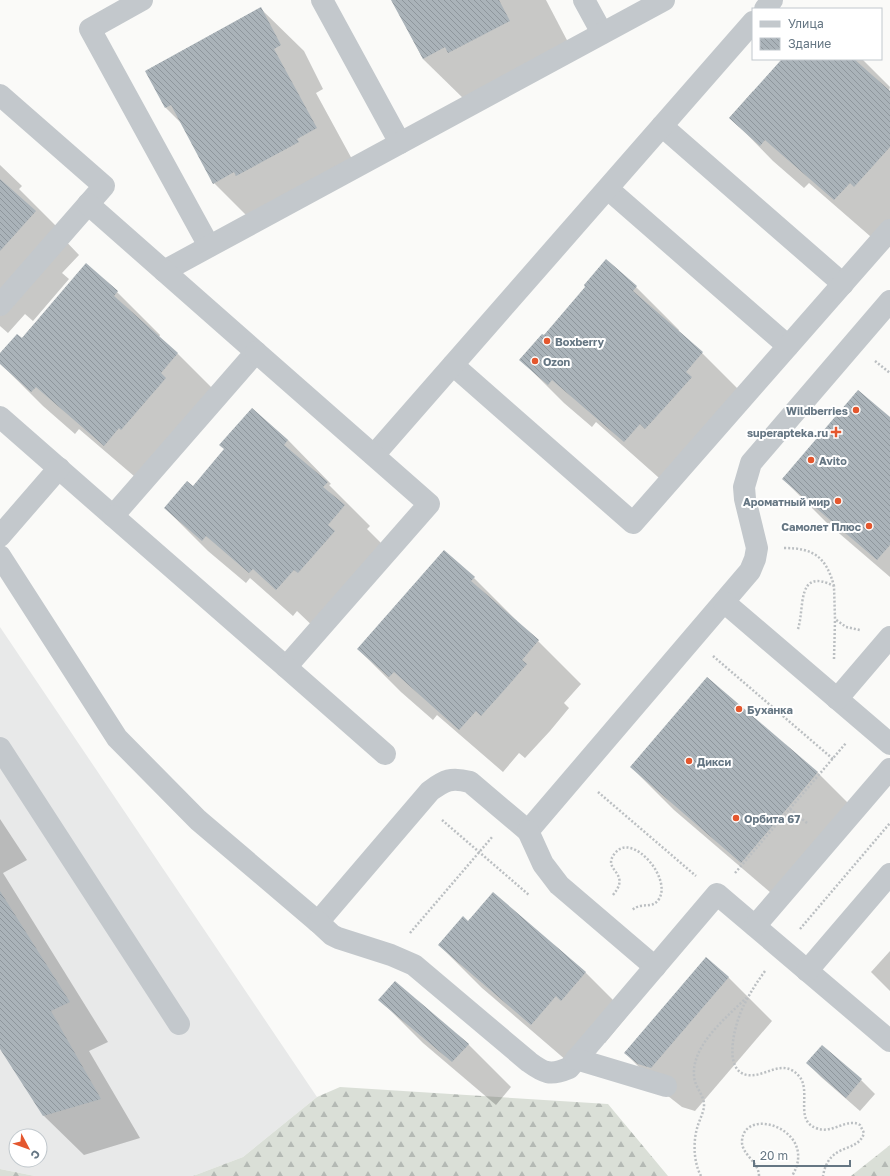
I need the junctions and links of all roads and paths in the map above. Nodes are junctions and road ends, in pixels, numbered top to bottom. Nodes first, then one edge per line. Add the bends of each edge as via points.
1 (142, 0) edge
2 (322, 0) edge
3 (584, 0) edge
4 (772, 0) edge
5 (654, 2) edge
6 (765, 8) edge
7 (752, 23) edge
8 (602, 33) junction
9 (0, 95) edge
10 (662, 126) junction
11 (400, 143) junction
12 (608, 188) junction
13 (88, 204) junction
14 (890, 230) edge
15 (209, 246) junction
16 (164, 271) junction
17 (843, 284) junction
18 (890, 301) edge
19 (0, 305) edge
20 (788, 346) junction
21 (256, 352) junction
22 (453, 365) junction
23 (0, 417) edge
24 (374, 455) junction
25 (59, 468) junction
26 (113, 516) junction
27 (0, 536) edge
28 (757, 548) junction
29 (0, 556) edge
30 (834, 586) junction
31 (724, 602) junction
32 (864, 630) dead end
33 (890, 637) edge
34 (692, 639) junction
35 (786, 655) junction
36 (286, 667) junction
37 (838, 699) junction
38 (864, 722) junction
39 (890, 744) edge
40 (0, 748) edge
41 (384, 754) dead end
42 (832, 759) junction
43 (890, 769) edge
44 (577, 774) junction
45 (510, 816) junction
46 (890, 823) edge
47 (528, 831) junction
48 (890, 874) edge
49 (717, 894) junction
50 (596, 916) junction
51 (318, 922) junction
52 (755, 926) junction
53 (614, 932) junction
54 (782, 950) junction
55 (392, 955) junction
56 (655, 967) junction
57 (807, 971) junction
58 (749, 995) junction
59 (179, 1024) dead end
60 (890, 1041) edge
61 (576, 1059) junction
62 (666, 1086) dead end
63 (700, 1176) edge
64 (759, 1176) edge
65 (792, 1176) edge
66 (823, 1176) edge

1 - 15 lane via 90,29
2 - 11 lane
3 - 8 lane
4 - 6 lane
5 - 8 lane
7 - 10 lane
8 - 11 lane
9 - 13 lane via 104,186
10 - 12 lane
10 - 17 lane
11 - 15 lane
12 - 20 lane
12 - 22 lane
13 - 16 lane
13 - 19 lane
14 - 17 lane
15 - 16 lane
16 - 21 lane
17 - 20 lane
18 - 28 lane via 751,463 744,487
20 - 22 lane via 633,523
21 - 24 lane
21 - 26 lane
22 - 24 lane
23 - 25 lane
24 - 36 lane via 429,504
25 - 26 lane
25 - 27 lane
26 - 36 lane
28 - 30 path via 807,550 826,566
28 - 31 lane via 750,571
29 - 51 lane via 117,738 198,820
30 - 32 path via 835,619 846,627
30 - 35 path via 817,580 807,586 803,594 799,625
31 - 34 lane
31 - 35 lane
33 - 37 lane
34 - 42 path
34 - 44 lane
35 - 37 lane
36 - 41 lane
37 - 38 lane
38 - 39 lane
38 - 42 path
40 - 59 lane
42 - 49 path
43 - 52 lane
44 - 47 lane
44 - 49 path
45 - 47 lane
45 - 51 lane via 470,782 459,779 442,782 430,791
45 - 55 path
46 - 54 path
47 - 50 lane via 548,872 559,885
48 - 57 lane
49 - 52 lane
49 - 56 lane
50 - 53 lane
50 - 53 path via 620,885 619,876 612,866 612,857 615,853 625,848 643,855 657,871 661,896 656,903 635,908
51 - 55 lane via 338,938
52 - 54 lane
53 - 56 lane
54 - 57 lane
54 - 58 path
55 - 61 lane via 423,972 542,1071 560,1072 569,1068
56 - 61 lane
57 - 60 lane
58 - 63 path via 712,1032 696,1057 694,1080 704,1105 695,1143 695,1160
58 - 66 path via 739,1016 734,1038 732,1056 735,1067 744,1074 752,1075 776,1068 789,1069 799,1076 803,1083 804,1112 811,1125 828,1130 856,1123 863,1129 864,1133 859,1142 831,1156
61 - 62 lane via 631,1068
64 - 65 path via 742,1141 749,1127 755,1124 778,1127 792,1138 799,1160

